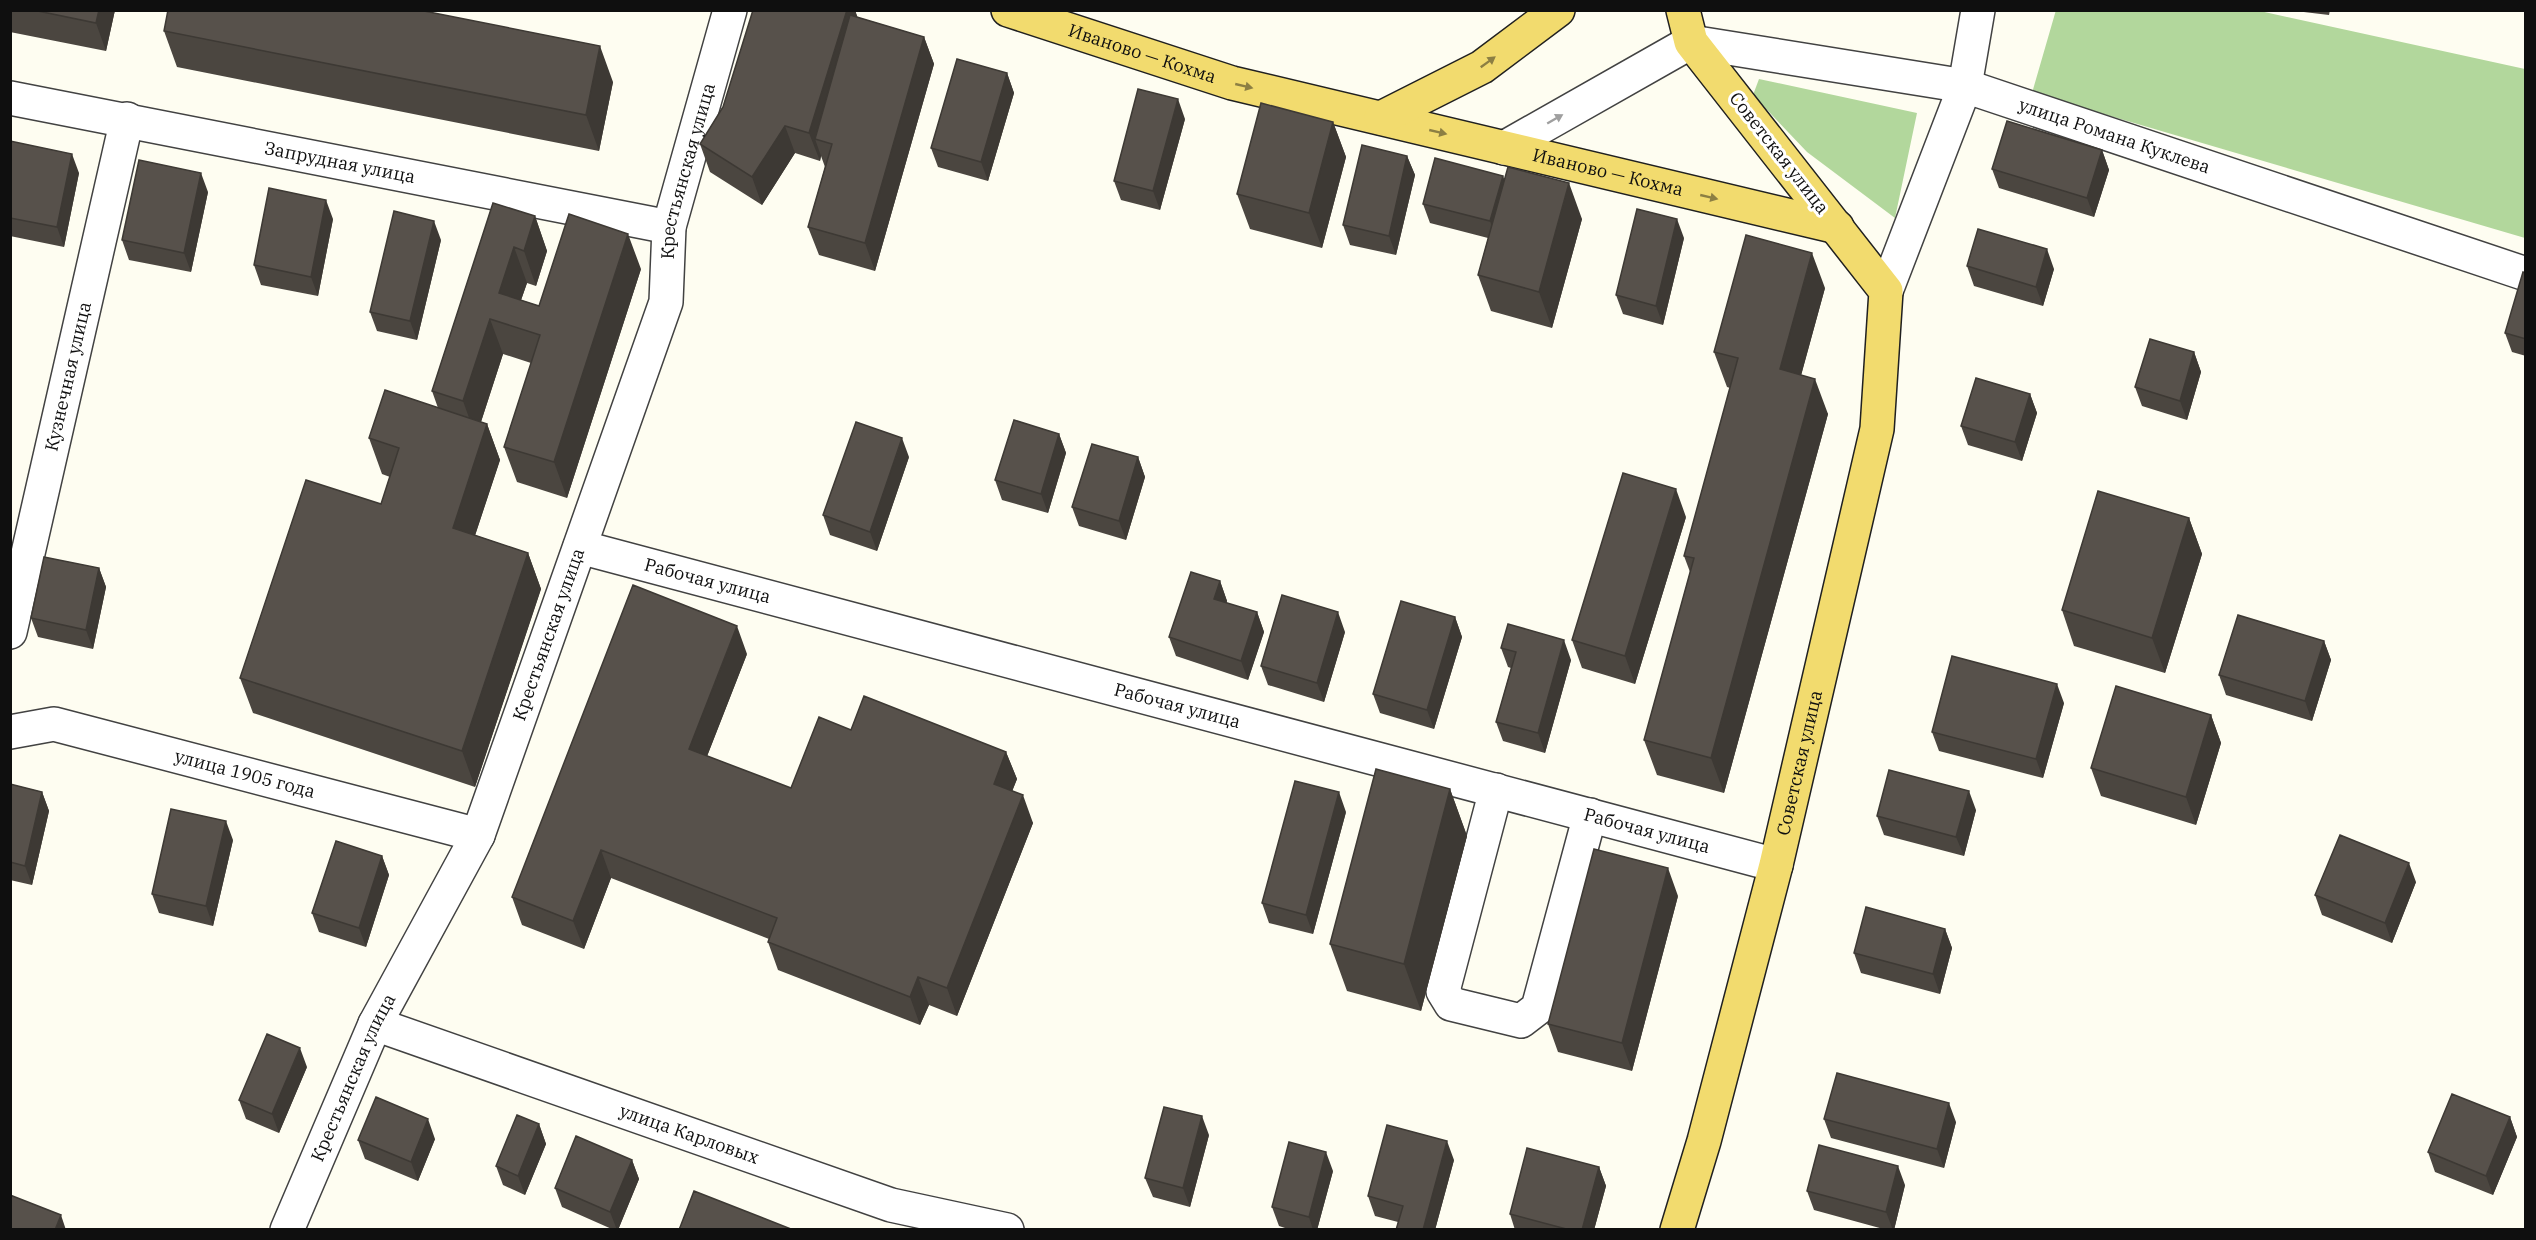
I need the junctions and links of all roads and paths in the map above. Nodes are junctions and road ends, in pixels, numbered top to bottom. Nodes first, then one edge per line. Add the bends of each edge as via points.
1 (729, 10) edge
2 (1008, 10) edge
3 (1558, 10) edge
4 (1683, 10) edge
5 (1978, 10) edge
6 (1690, 42) junction
7 (1965, 86) junction
8 (10, 98) edge
9 (1381, 118) junction
10 (127, 119) junction
11 (1504, 148) junction
12 (669, 227) junction
13 (1837, 227) junction
14 (2526, 274) edge
15 (1886, 291) junction
16 (580, 547) junction
17 (10, 632) edge
18 (10, 732) edge
19 (1496, 790) junction
20 (1590, 815) junction
21 (478, 835) junction
22 (1776, 865) junction
23 (375, 1024) junction
24 (287, 1230) edge
25 (1007, 1230) edge
26 (1677, 1230) edge

1 - 12 street, Крестьянская улица
2 -> 9 main road, Иваново — Кохма via 1232,83
9 -> 3 main road via 1482,67
4 - 6 main road, Советская улица
5 - 7 street, Советская улица
6 - 7 street, улица Романа Куклева
11 -> 6 street
6 - 13 main road, Советская улица
7 - 14 street, улица Романа Куклева
7 - 15 street, Советская улица
8 - 10 street, Запрудная улица
9 -> 11 main road, Иваново — Кохма
10 - 12 street, Запрудная улица
10 - 17 street, Кузнечная улица
11 -> 13 main road, Иваново — Кохма
12 - 16 street, Крестьянская улица via 666,302
13 - 15 main road, Советская улица
15 - 22 main road, Советская улица via 1878,429
16 - 19 street, Рабочая улица
16 - 21 street, Крестьянская улица
18 - 21 street, улица 1905 года via 54,724
19 - 20 street, Рабочая улица
19 - 20 street via 1443,991 1451,1004 1521,1021 1538,1008
20 - 22 street, Рабочая улица
21 - 23 street, Крестьянская улица
22 - 26 main road, Советская улица
23 - 24 street, Крестьянская улица
23 - 25 street, улица Карловых via 891,1205

